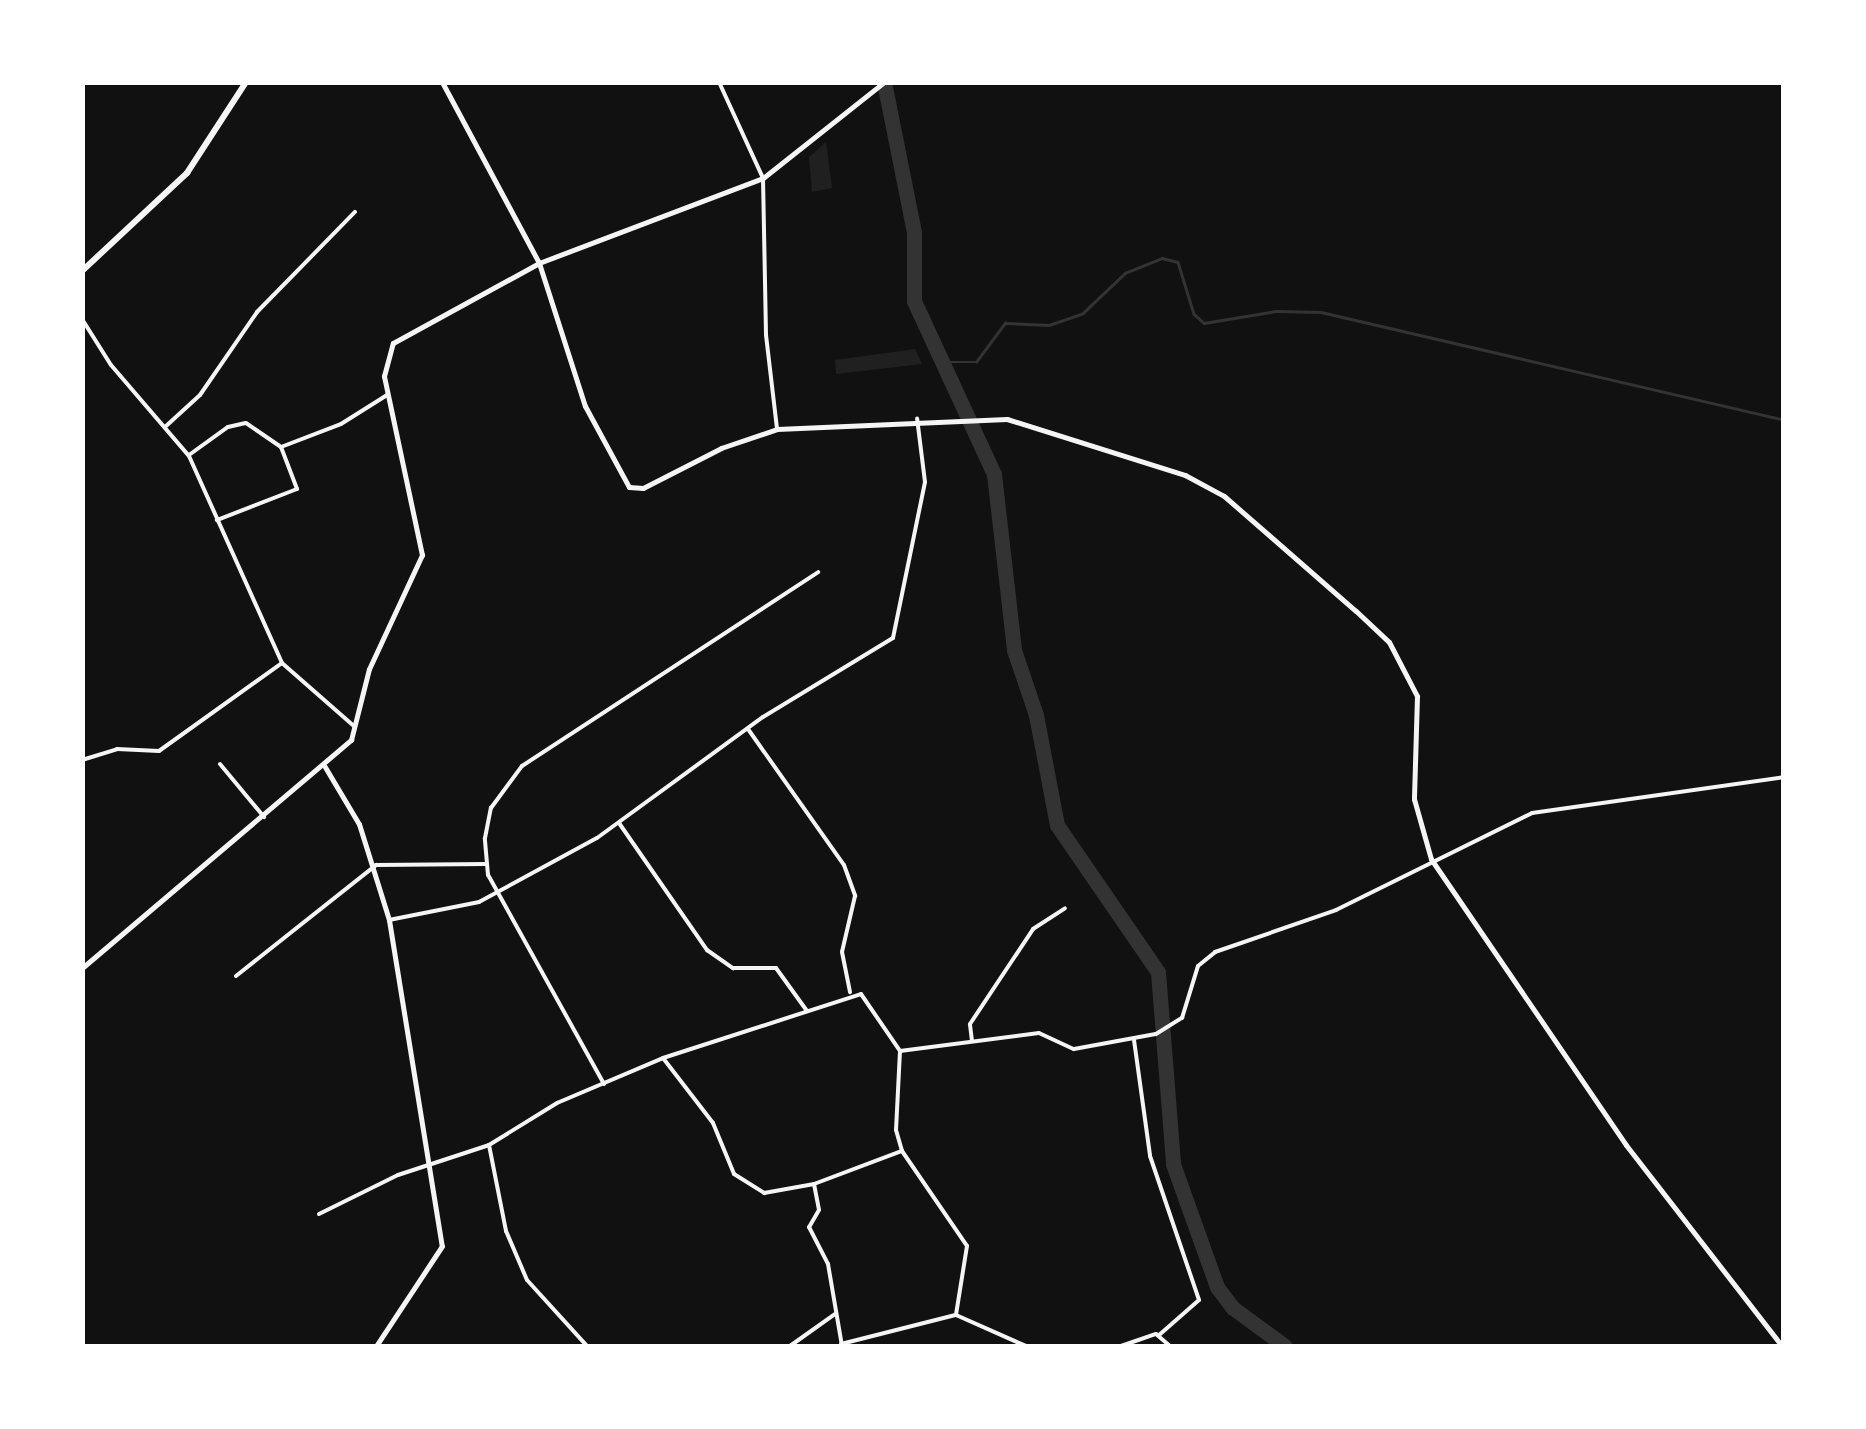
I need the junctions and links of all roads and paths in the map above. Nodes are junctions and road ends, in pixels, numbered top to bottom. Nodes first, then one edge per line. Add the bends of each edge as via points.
1 (246, 82) edge
2 (442, 82) edge
3 (718, 82) edge
4 (884, 82) edge
5 (762, 178) junction
6 (355, 212) dead end
7 (540, 262) junction
8 (82, 270) edge
9 (82, 320) edge
10 (387, 395) junction
11 (917, 418) junction
12 (165, 427) junction
13 (778, 429) junction
14 (281, 448) junction
15 (189, 456) junction
16 (218, 520) junction
17 (818, 572) dead end
18 (282, 663) junction
19 (355, 727) junction
20 (748, 729) junction
21 (82, 760) edge
22 (220, 764) dead end
23 (325, 767) junction
24 (1784, 778) edge
25 (264, 818) junction
26 (618, 824) junction
27 (1431, 860) junction
28 (486, 864) junction
29 (373, 868) junction
30 (496, 891) junction
31 (1065, 908) dead end
32 (390, 920) junction
33 (83, 967) edge
34 (236, 976) dead end
35 (850, 992) junction
36 (807, 1011) junction
37 (1134, 1040) junction
38 (972, 1042) junction
39 (900, 1051) junction
40 (663, 1058) junction
41 (604, 1084) junction
42 (489, 1145) junction
43 (902, 1151) junction
44 (432, 1166) junction
45 (814, 1184) junction
46 (319, 1214) dead end
47 (836, 1314) junction
48 (956, 1315) junction
49 (1160, 1335) junction
50 (841, 1345) edge
51 (376, 1346) edge
52 (586, 1346) edge
53 (790, 1346) edge
54 (1026, 1346) edge
55 (1121, 1346) edge
56 (1170, 1346) edge
57 (1782, 1346) edge

1 - 8 main road via 187,173
2 - 7 street
3 - 5 street
4 - 5 street
5 - 7 street
5 - 13 street via 766,335
6 - 12 street via 258,312 200,395
7 - 10 street via 397,339 386,357
7 - 13 street via 584,406 628,487 643,488 721,448
9 - 12 street
10 - 14 street
10 - 19 street via 422,556 369,669
11 - 13 street
11 - 20 street via 925,482 893,638
11 - 27 street via 1007,419 1048,427 1185,474 1224,496 1356,610 1402,660 1417,696 1414,799
12 - 15 street
14 - 15 street via 246,424 228,428
14 - 16 street via 297,489
15 - 16 street
16 - 18 street
17 - 28 street via 522,766 492,808
18 - 19 street
18 - 21 street via 159,751 117,749
19 - 23 street
20 - 26 street
20 - 35 street via 844,864 855,896 842,952
22 - 25 street
23 - 25 street
23 - 29 street via 348,801
24 - 27 street via 1543,810
25 - 33 street
26 - 30 street
26 - 36 street via 707,950 733,968 776,968
27 - 37 street via 1336,910 1215,952 1198,966 1177,1024
27 - 57 street via 1626,1145
28 - 29 street
28 - 30 street
29 - 32 street
29 - 34 street
30 - 32 street via 466,906
30 - 41 street
31 - 38 street via 1033,929 970,1024
32 - 44 street
35 - 36 street
35 - 39 street via 861,994
36 - 40 street
37 - 38 street via 1074,1049 1039,1033
37 - 49 street via 1150,1156 1199,1300
38 - 39 street
39 - 43 street via 896,1130
40 - 41 street
40 - 45 street via 713,1123 734,1174 764,1193
41 - 42 street via 557,1103
42 - 44 street
42 - 52 street via 506,1231 527,1280
43 - 45 street
43 - 48 street via 967,1246
44 - 46 street
44 - 51 street via 442,1246
45 - 47 street via 819,1210 809,1227 828,1264
47 - 50 street
47 - 53 street
48 - 50 street
48 - 54 street
49 - 55 street
49 - 56 street

